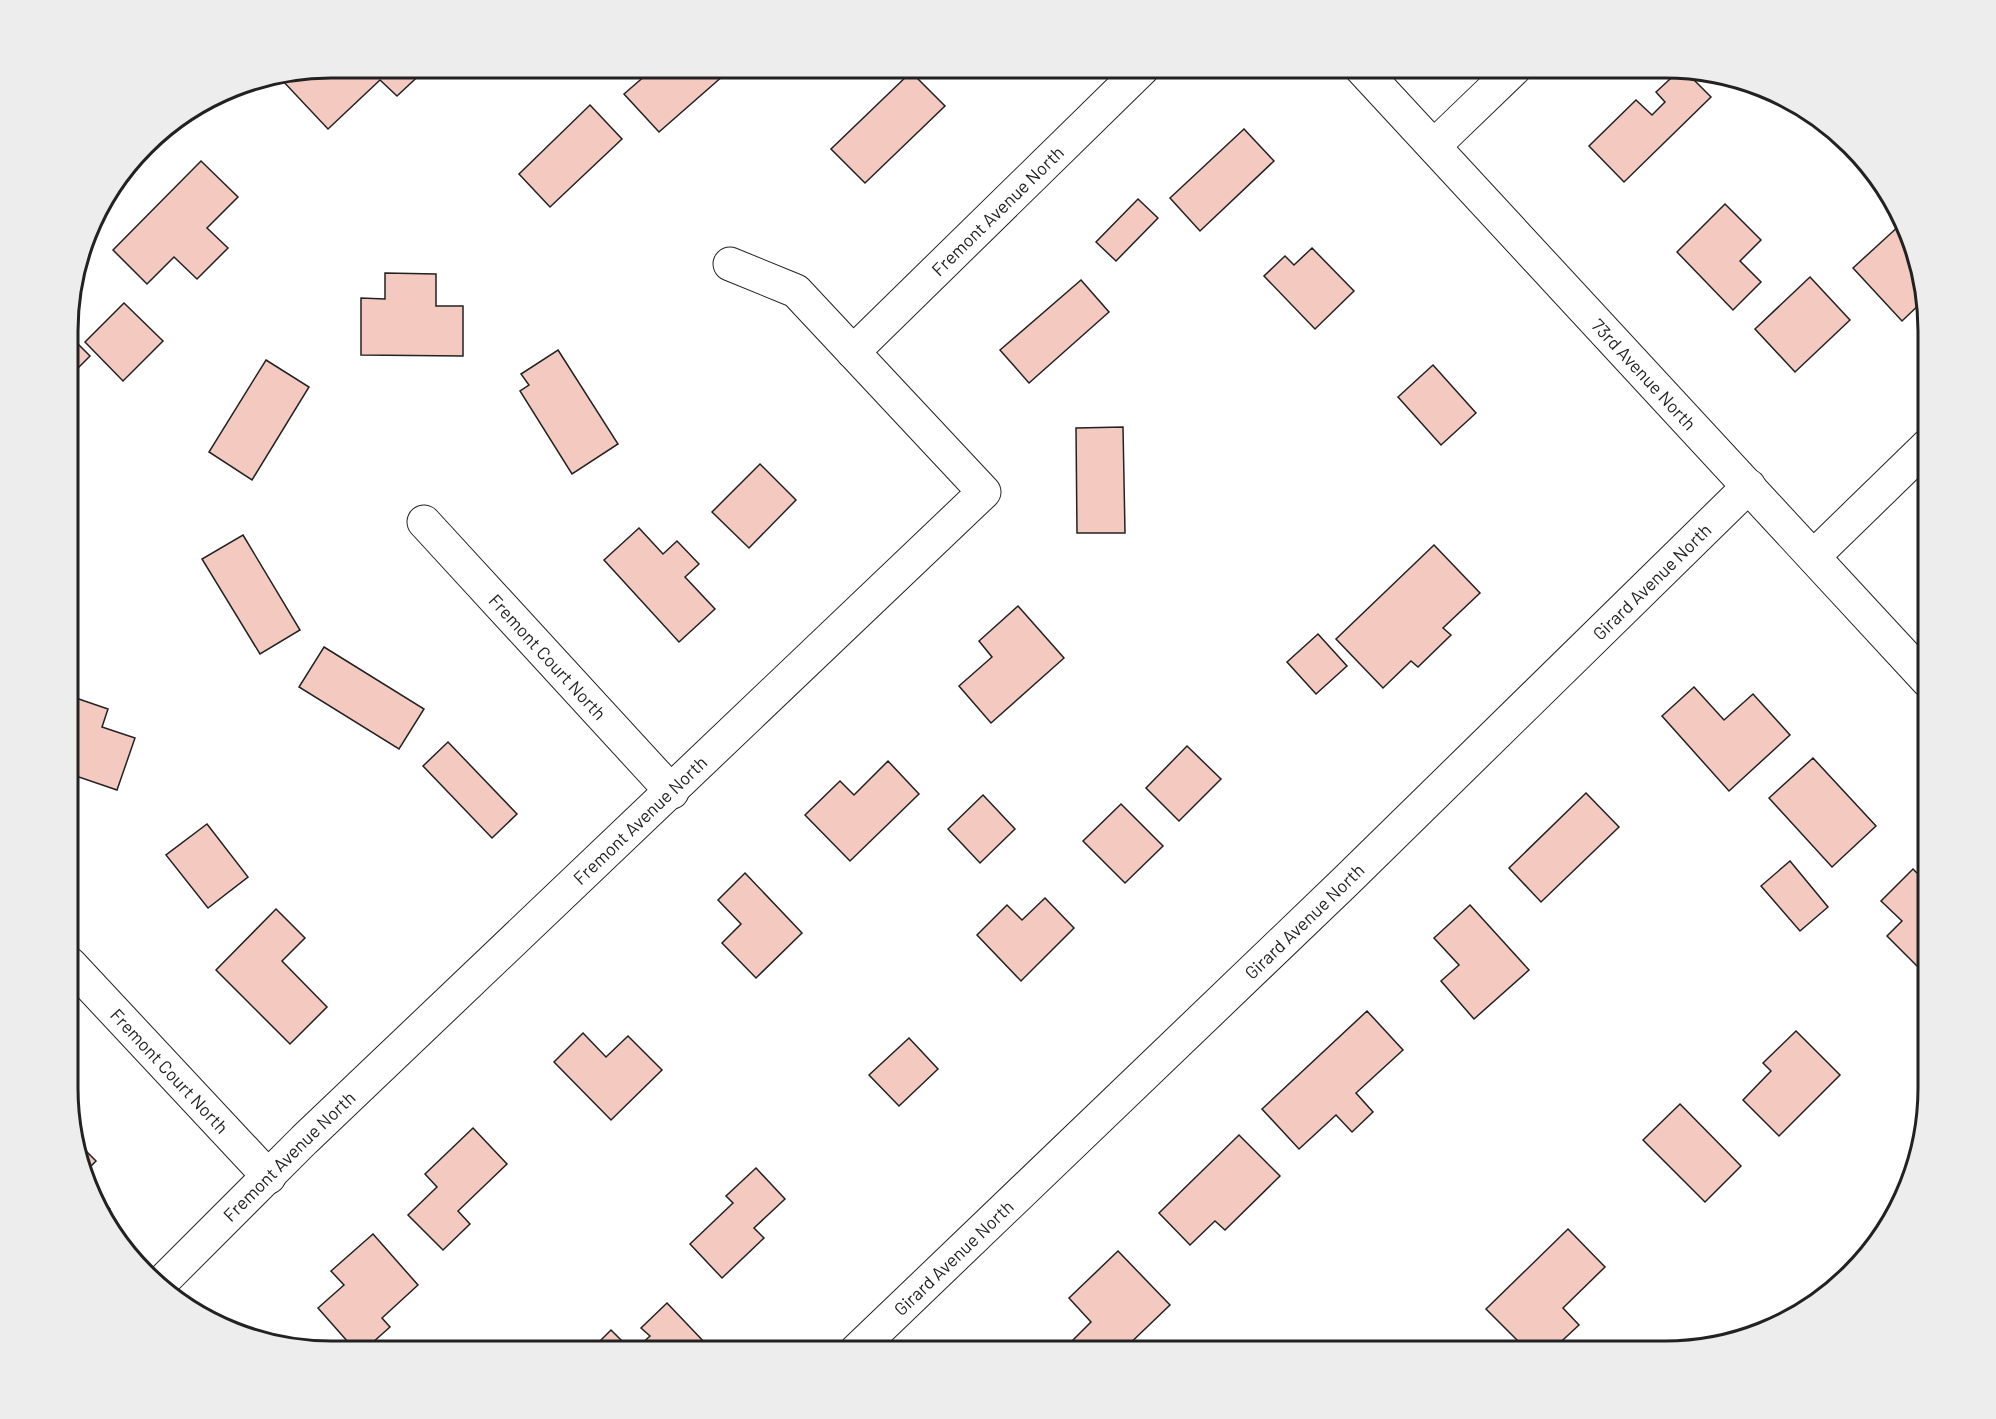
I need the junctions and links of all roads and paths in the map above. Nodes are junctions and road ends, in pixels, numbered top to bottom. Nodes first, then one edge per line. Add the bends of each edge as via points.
1 (1133, 78) edge
2 (1370, 78) edge
3 (1505, 78) edge
4 (1434, 146) junction
5 (730, 264) dead end
6 (853, 352) junction
7 (1918, 455) edge
8 (1749, 486) junction
9 (424, 522) dead end
10 (1814, 556) junction
11 (1918, 670) edge
12 (672, 792) junction
13 (78, 973) edge
14 (269, 1177) junction
15 (165, 1279) edge
16 (866, 1341) edge

1 - 6 street, Fremont Avenue North
2 - 4 street, 73rd Avenue North
3 - 4 street
4 - 8 street, 73rd Avenue North
5 - 6 street, Fremont Avenue North via 796,291
6 - 12 street, Fremont Avenue North via 984,492
7 - 10 street
8 - 10 street, 73rd Avenue North
8 - 16 street, Girard Avenue North via 1347,881
9 - 12 street, Fremont Court North
10 - 11 street, 73rd Avenue North
12 - 14 street, Fremont Avenue North
13 - 14 street, Fremont Court North
14 - 15 street, Fremont Avenue North

